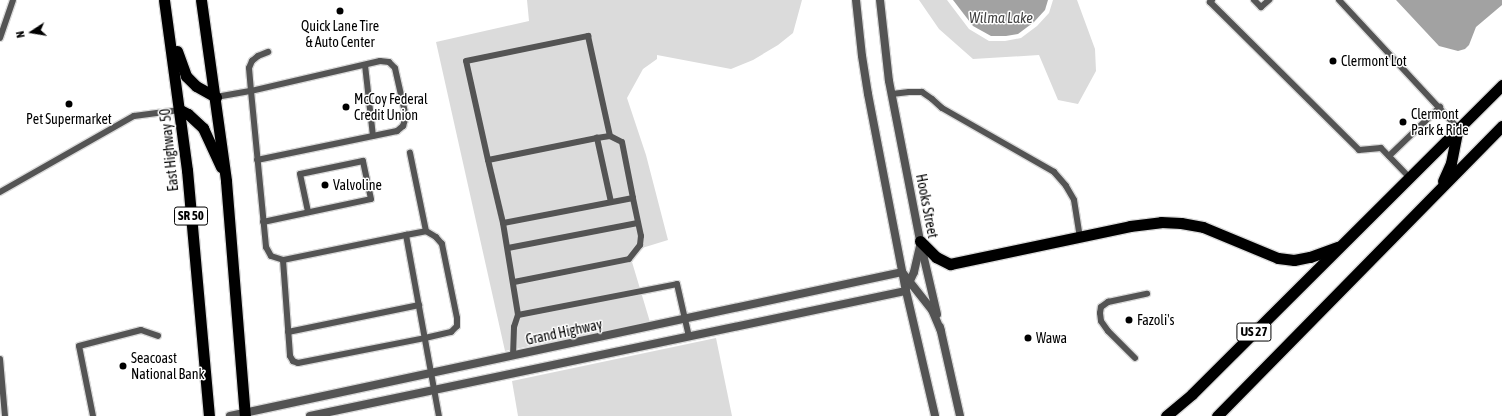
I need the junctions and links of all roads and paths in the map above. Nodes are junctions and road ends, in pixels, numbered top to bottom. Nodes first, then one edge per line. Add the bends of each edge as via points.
1 (13, 0) edge
2 (164, 0) edge
3 (200, 0) edge
4 (856, 0) edge
5 (880, 0) edge
6 (1212, 0) edge
7 (1254, 0) edge
8 (1269, 0) edge
9 (1340, 0) edge
10 (167, 16) junction
11 (0, 38) edge
12 (268, 52) dead end
13 (365, 65) junction
14 (1502, 85) edge
15 (251, 91) junction
16 (892, 94) junction
17 (216, 97) junction
18 (1440, 107) junction
19 (180, 110) junction
20 (1502, 126) edge
21 (1458, 128) junction
22 (373, 136) junction
23 (610, 136) junction
24 (597, 138) junction
25 (410, 153) dead end
26 (1389, 156) junction
27 (257, 160) junction
28 (488, 160) junction
29 (1409, 177) junction
30 (226, 181) junction
31 (1440, 188) junction
32 (0, 192) edge
33 (633, 198) junction
34 (611, 202) junction
35 (308, 212) junction
36 (263, 222) junction
37 (504, 223) junction
38 (638, 223) junction
39 (426, 230) junction
40 (406, 235) junction
41 (1080, 237) junction
42 (920, 241) junction
43 (1341, 246) junction
44 (508, 248) junction
45 (283, 260) junction
46 (902, 272) junction
47 (909, 280) junction
48 (514, 282) junction
49 (906, 291) junction
50 (1147, 294) dead end
51 (419, 304) junction
52 (518, 315) junction
53 (685, 319) junction
54 (941, 331) junction
55 (288, 332) junction
56 (158, 336) dead end
57 (689, 337) junction
58 (425, 338) junction
59 (513, 356) junction
60 (1135, 358) dead end
61 (0, 359) edge
62 (431, 374) junction
63 (434, 390) junction
64 (93, 413) edge
65 (245, 414) edge
66 (5, 416) edge
67 (209, 416) edge
68 (230, 416) edge
69 (312, 416) edge
70 (440, 416) edge
71 (934, 416) edge
72 (960, 416) edge
73 (1166, 416) edge
74 (1217, 416) edge

1 - 11 lane
2 - 10 highway, East Highway 50 / SR 50
3 - 17 highway, SR 50
4 - 46 street via 862,56
5 - 16 street, Hooks Street
6 - 26 lane via 1210,2 1359,150 1381,148
7 - 8 lane via 1261,7
9 - 18 lane
10 - 17 highway via 179,61 186,76 196,86
10 - 19 highway, East Highway 50 / SR 50
12 - 15 lane via 252,61 249,68
13 - 15 lane
13 - 22 lane
13 - 22 lane via 380,61 389,62 395,68 406,117 403,126 397,131
14 - 21 highway, US 27
15 - 17 lane
15 - 27 lane
16 - 41 lane via 922,92 942,108 1054,172 1074,200
16 - 42 street, Hooks Street
17 - 30 highway, SR 50
18 - 21 lane
18 - 26 lane
19 - 30 highway via 203,128
19 - 32 lane via 134,116
19 - 67 highway, East Highway 50 / SR 50
20 - 31 highway, US 27
21 - 29 highway, US 27
21 - 31 highway via 1451,163
22 - 27 lane
23 - 24 lane
23 - 28 lane via 588,36 466,61
23 - 33 lane via 622,142
24 - 28 lane
24 - 34 lane
25 - 39 lane
26 - 29 lane
27 - 36 lane
28 - 37 lane
29 - 43 highway, US 27
30 - 65 highway, SR 50
31 - 74 highway, US 27
33 - 34 lane
33 - 38 lane
34 - 37 lane
35 - 35 lane via 300,174 363,161 371,199
35 - 36 lane
36 - 45 lane via 268,252 271,256
37 - 44 lane
38 - 44 lane
38 - 48 lane via 640,245 629,259
39 - 40 lane
39 - 58 lane via 442,244 457,326 451,332
40 - 45 lane
40 - 51 lane
41 - 42 highway via 950,264 936,258
41 - 43 highway via 1161,222 1203,227 1278,258 1305,258
42 - 47 street via 920,250
42 - 54 street, Hooks Street
43 - 73 highway, US 27 via 1192,394
44 - 48 lane
45 - 55 lane
46 - 47 street
46 - 49 street
46 - 53 street, Grand Highway
47 - 49 street
47 - 54 street via 932,310
48 - 52 lane
49 - 57 street
49 - 71 street
50 - 60 lane via 1108,302 1101,307 1101,321
51 - 55 lane
51 - 58 lane
52 - 53 lane via 677,284
52 - 59 lane via 514,327
53 - 57 lane
53 - 59 street, Grand Highway
54 - 72 street, Hooks Street
55 - 58 lane via 290,356 298,363
56 - 64 lane via 141,330 79,346
57 - 63 street
58 - 62 lane
59 - 62 street, Grand Highway
61 - 66 lane
62 - 63 lane
62 - 65 street, Grand Highway
63 - 69 street
63 - 70 lane
65 - 68 street, Grand Highway

